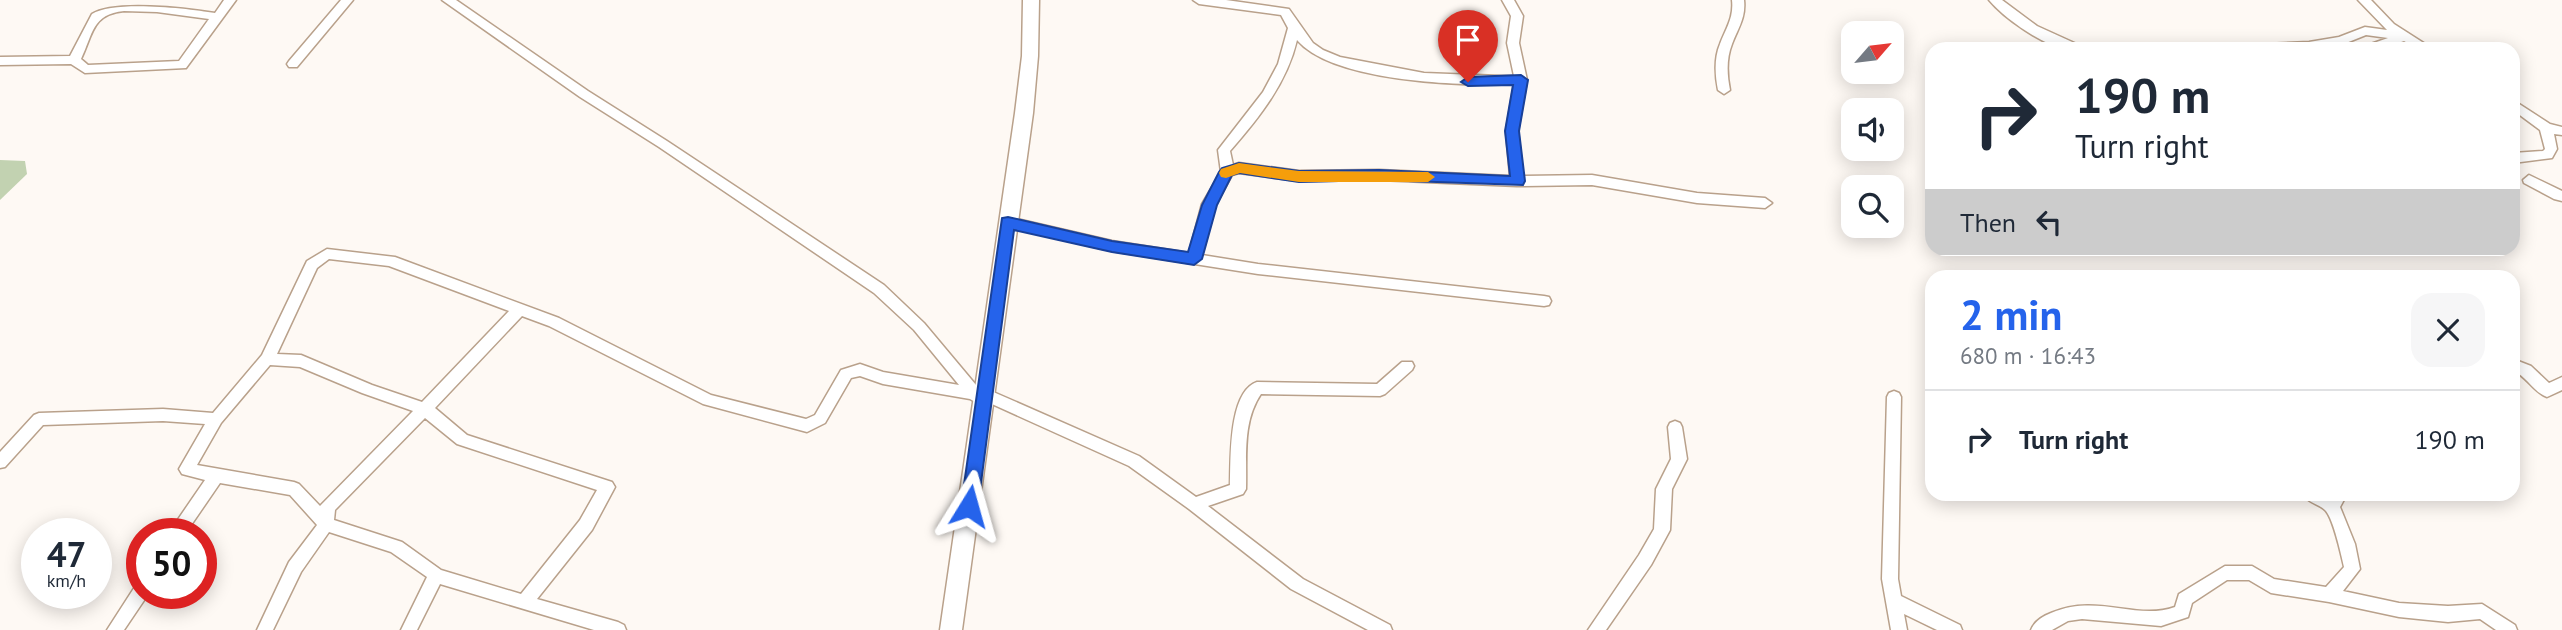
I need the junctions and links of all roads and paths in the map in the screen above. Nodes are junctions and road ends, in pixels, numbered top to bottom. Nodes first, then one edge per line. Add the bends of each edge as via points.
1 (230, 0) edge
2 (347, 0) edge
3 (448, 0) edge
4 (1031, 0) edge
5 (1199, 0) edge
6 (1508, 0) edge
7 (1738, 0) edge
8 (1995, 0) edge
9 (2364, 0) edge
10 (218, 17) junction
11 (1294, 28) junction
12 (2406, 37) junction
13 (2043, 42) edge
14 (2337, 42) edge
15 (2390, 42) edge
16 (2415, 42) edge
17 (74, 60) junction
18 (0, 62) edge
19 (293, 64) dead end
20 (1521, 80) junction
21 (1724, 90) dead end
22 (2520, 109) edge
23 (2546, 128) junction
24 (2562, 131) edge
25 (2520, 158) edge
26 (1227, 172) junction
27 (2529, 180) dead end
28 (1517, 181) junction
29 (2562, 196) edge
30 (1765, 203) dead end
31 (1008, 222) junction
32 (1194, 259) junction
33 (1544, 301) dead end
34 (520, 309) junction
35 (267, 359) junction
36 (1407, 366) dead end
37 (2520, 368) edge
38 (2562, 383) edge
39 (1894, 397) dead end
40 (981, 399) junction
41 (425, 409) junction
42 (216, 419) junction
43 (1675, 427) dead end
44 (0, 462) edge
45 (216, 476) junction
46 (2335, 501) edge
47 (1194, 504) junction
48 (187, 518) edge
49 (326, 524) junction
50 (436, 575) junction
51 (2329, 594) junction
52 (1894, 601) junction
53 (524, 603) junction
54 (129, 609) edge
55 (115, 630) edge
56 (265, 630) edge
57 (409, 630) edge
58 (618, 630) edge
59 (951, 630) edge
60 (1384, 630) edge
61 (1596, 630) edge
62 (1899, 630) edge
63 (1954, 630) edge
64 (2039, 630) edge
65 (2509, 630) edge

1 - 10 street
2 - 19 street
3 - 40 street via 879,289 904,310
4 - 31 main road via 1030,56
5 - 11 street via 1285,12
6 - 20 street via 1517,16 1513,43
7 - 21 street via 1741,15 1725,47
8 - 13 street
9 - 12 street
10 - 17 street via 182,65 85,69
10 - 17 street via 130,4 114,6 99,12
11 - 20 street via 1318,52 1365,67 1468,82
11 - 26 street via 1272,92 1224,150
12 - 14 street via 2365,31
12 - 15 street
12 - 16 street
17 - 18 street
20 - 28 street via 1512,131
22 - 23 street
23 - 24 street
23 - 25 street via 2551,149 2547,155
26 - 28 street via 1239,168 1299,176
26 - 32 street via 1209,205
27 - 29 street
28 - 30 street via 1592,180 1697,198
31 - 32 street
31 - 40 main road
32 - 33 street
34 - 35 street via 390,261 327,254 312,265
34 - 40 street via 708,400 807,426 820,419 846,374 860,370
34 - 41 street
35 - 41 street via 301,361
35 - 42 street
36 - 47 street via 1380,390 1257,388 1248,398 1238,442 1238,489
37 - 38 street via 2547,391
39 - 52 street
40 - 47 street via 1134,461
40 - 59 main road
41 - 49 street via 327,507
41 - 53 street via 462,440 607,487 586,525
42 - 44 street via 163,415 39,419
42 - 45 street via 187,469
43 - 61 street via 1679,459 1664,489 1662,530
45 - 48 street
45 - 49 street via 294,489
46 - 51 street via 2352,569
47 - 60 street via 1297,584
49 - 50 street via 396,547
49 - 56 street via 295,567
50 - 53 street
50 - 57 street
51 - 64 street via 2272,586 2252,573 2225,573 2185,599 2182,612 2163,619 2086,609 2049,621
51 - 65 street via 2399,610 2482,611
52 - 62 street
52 - 63 street
53 - 58 street
54 - 55 street

